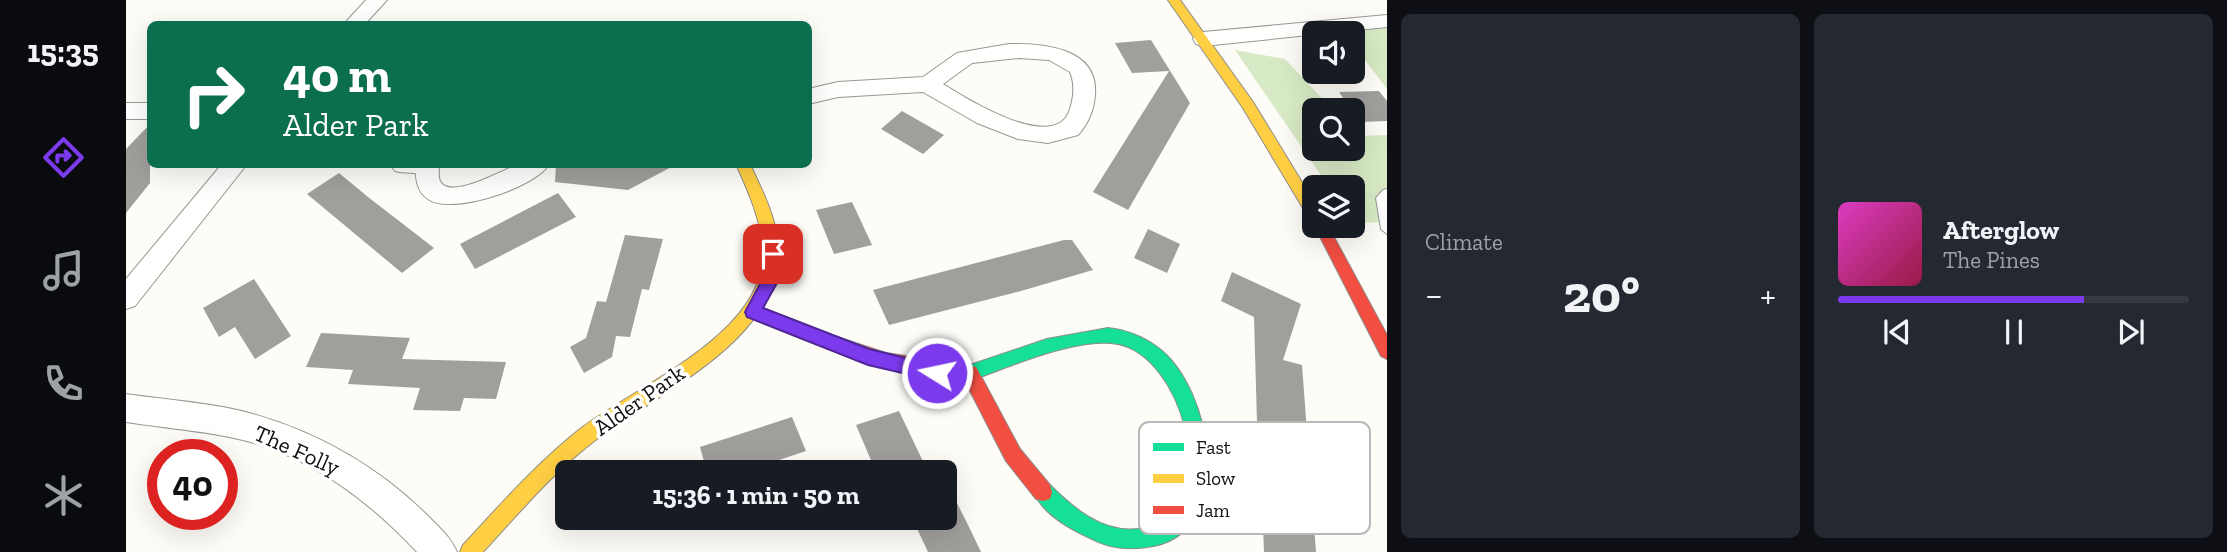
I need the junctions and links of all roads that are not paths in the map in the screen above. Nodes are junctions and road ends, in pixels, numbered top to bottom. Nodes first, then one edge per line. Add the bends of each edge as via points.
1 (377, 0) edge
2 (1174, 0) edge
3 (357, 21) edge
4 (1387, 21) edge
5 (1203, 39) junction
6 (927, 84) junction
7 (812, 96) edge
8 (126, 111) edge
9 (147, 111) edge
10 (233, 168) edge
11 (427, 168) edge
12 (530, 168) edge
13 (746, 168) edge
14 (1302, 192) edge
15 (1387, 193) edge
16 (1387, 229) edge
17 (1327, 238) edge
18 (126, 298) edge
19 (753, 312) junction
20 (1387, 351) edge
21 (970, 373) junction
22 (126, 408) edge
23 (1191, 422) edge
24 (1174, 534) edge
25 (440, 552) edge
26 (470, 552) edge

1 - 3 street
2 - 5 street
4 - 5 street
5 - 14 street
6 - 6 street via 1031,134 1067,131 1083,104 1079,69 1044,53 979,54 959,60
6 - 7 street via 851,87
8 - 9 street
10 - 18 street
11 - 12 street via 428,182 436,192 455,196 492,188
13 - 19 street, Alder Park via 768,218 773,254 769,283
15 - 16 lane via 1382,198
17 - 20 street
19 - 21 street via 868,357 937,373
19 - 26 street, Alder Park via 723,342 603,423 525,493
21 - 23 street via 1093,337 1123,337 1150,352 1169,370
21 - 24 street via 998,430 1048,497 1082,523 1118,540 1146,544
22 - 25 street, The Folly via 252,428 307,449 395,505

